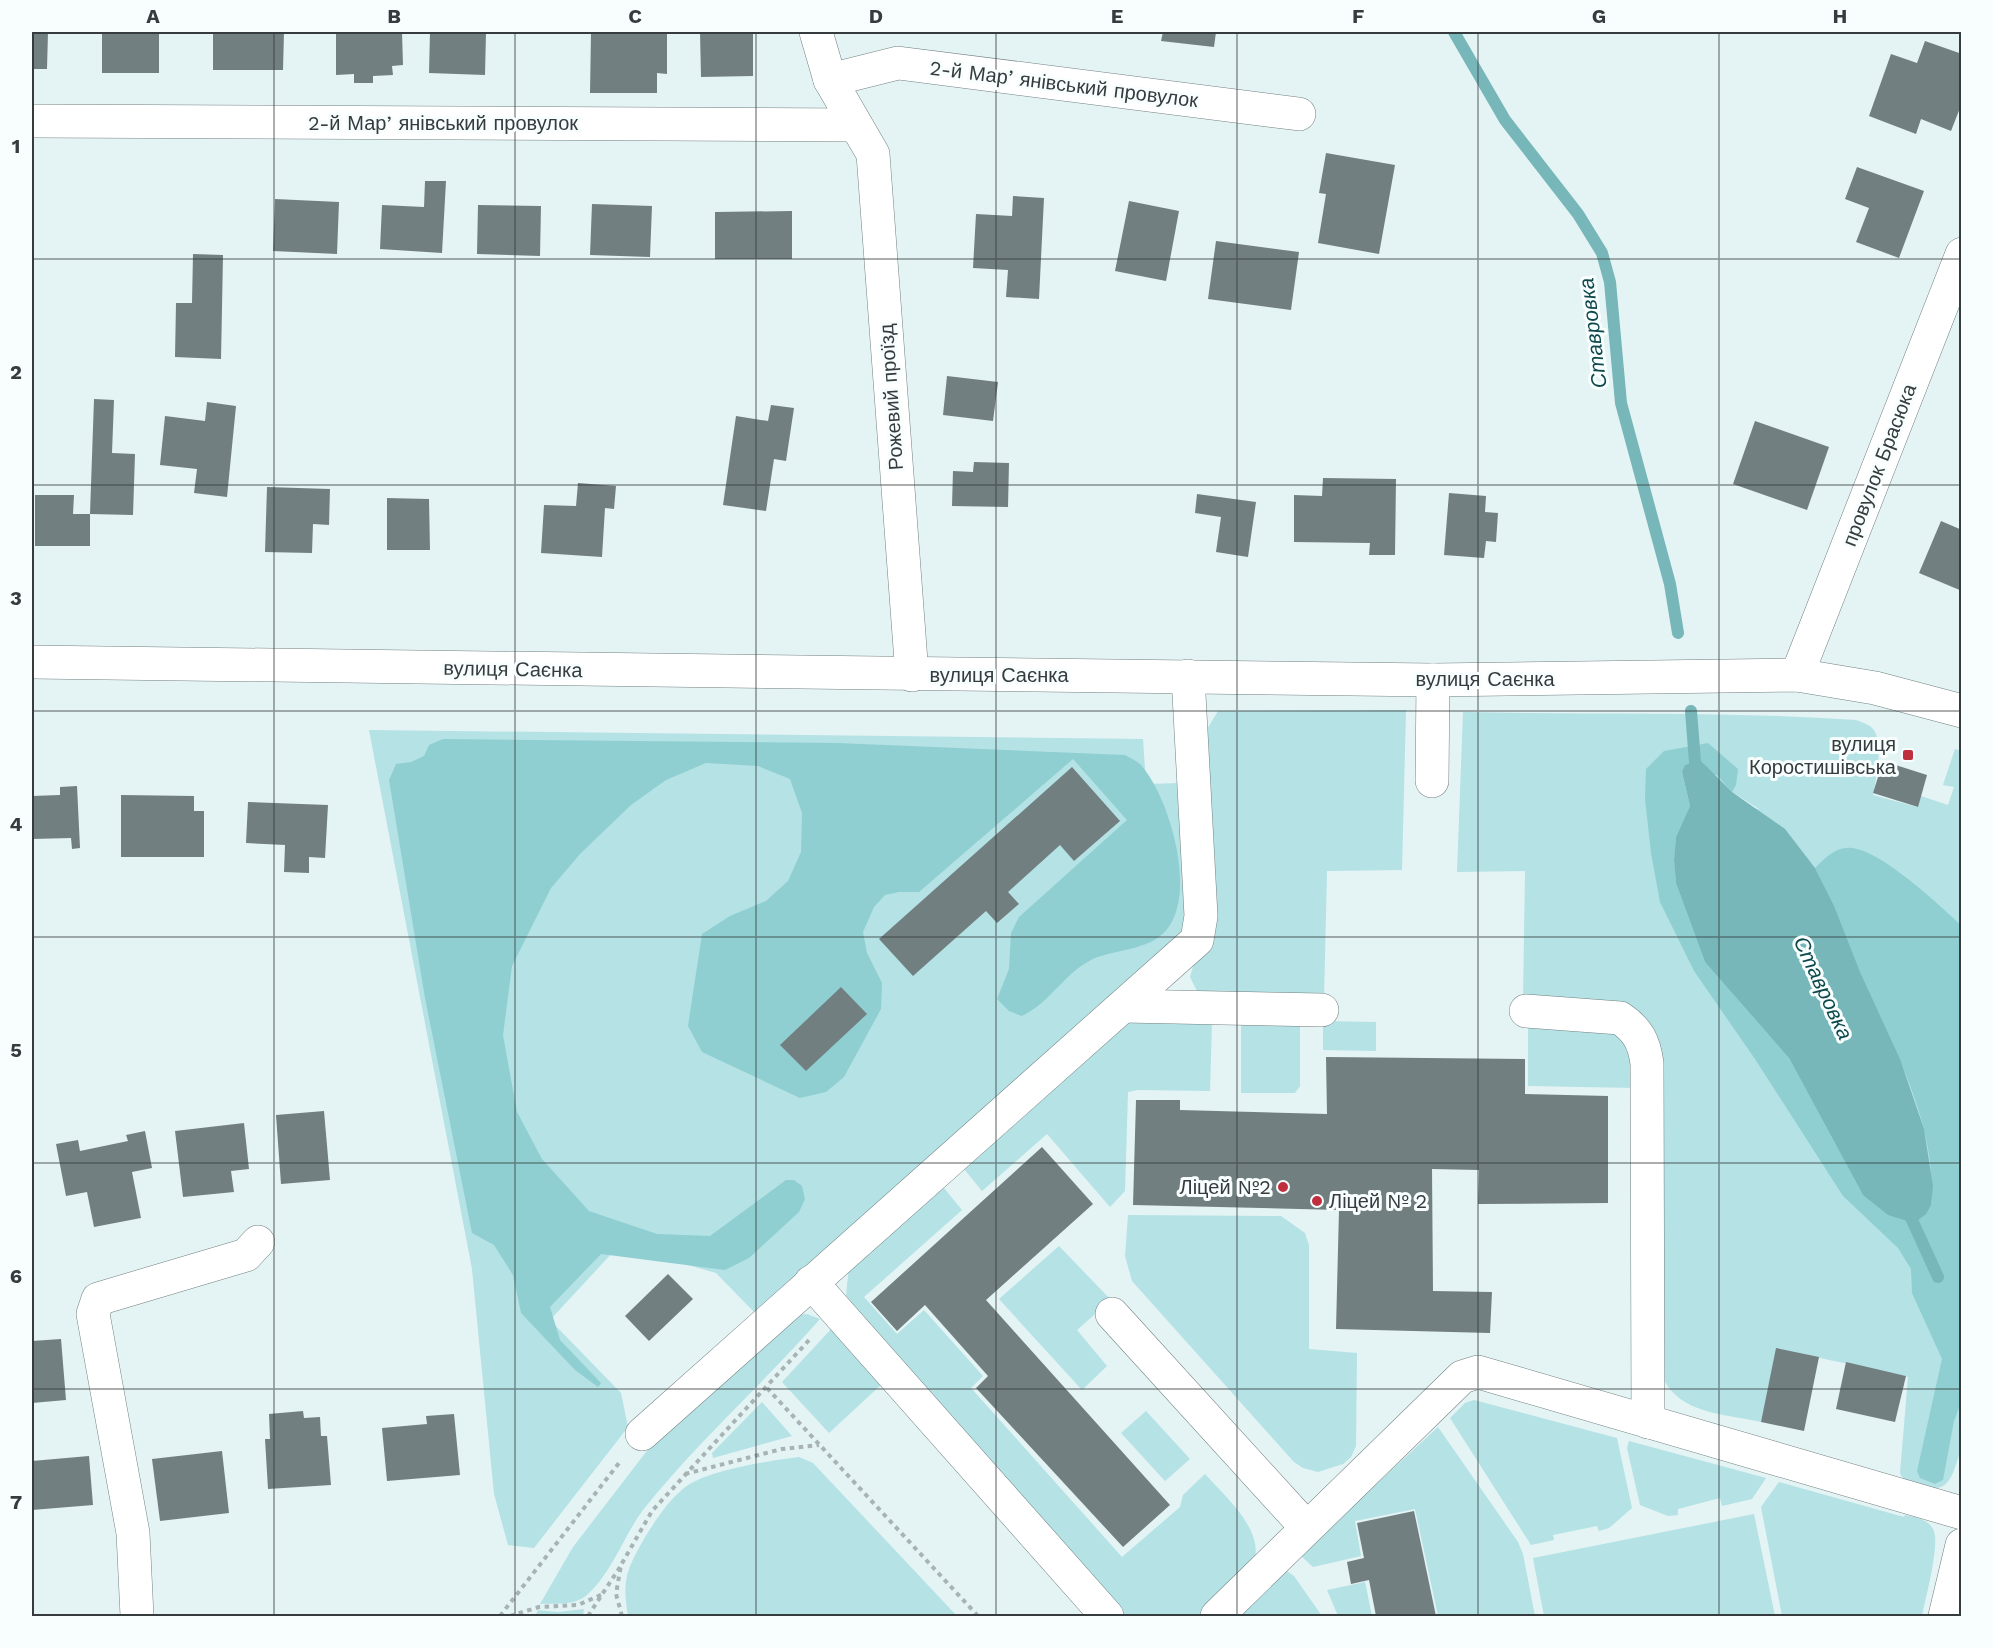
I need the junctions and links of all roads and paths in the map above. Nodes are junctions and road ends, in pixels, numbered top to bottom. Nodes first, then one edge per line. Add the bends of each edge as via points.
1 (816, 32) edge
2 (830, 80) junction
3 (1299, 114) dead end
4 (32, 121) edge
5 (855, 125) junction
6 (1962, 254) edge
7 (32, 662) edge
8 (912, 675) junction
9 (1797, 675) junction
10 (1188, 676) junction
11 (1433, 680) junction
12 (1962, 711) edge
13 (1432, 781) dead end
14 (1124, 1006) junction
15 (1322, 1010) dead end
16 (1526, 1011) dead end
17 (258, 1242) dead end
18 (811, 1282) junction
19 (836, 1311) junction
20 (1112, 1314) dead end
21 (767, 1388) junction
22 (1648, 1422) junction
23 (642, 1434) joint
24 (819, 1445) junction
25 (684, 1474) junction
26 (1962, 1513) edge
27 (1306, 1527) junction
28 (1962, 1545) edge
29 (621, 1565) junction
30 (603, 1594) junction
31 (137, 1617) edge
32 (500, 1617) edge
33 (510, 1617) edge
34 (588, 1617) edge
35 (622, 1617) edge
36 (978, 1617) edge
37 (1107, 1617) edge
38 (1217, 1617) edge
39 (1945, 1617) edge

1 - 2 street, Рожевий проїзд
2 - 3 street, 2-й Марʼянівський провулок via 898,63
2 - 5 street, Рожевий проїзд
4 - 5 street, 2-й Марʼянівський провулок
5 - 8 street, Рожевий проїзд via 873,153
6 - 9 street, провулок Брасюка
7 - 8 street, вулиця Саєнка
8 - 10 street, вулиця Саєнка
9 - 11 street, вулиця Саєнка
9 - 12 street, вулиця Саєнка via 1875,688
10 - 11 street, вулиця Саєнка
10 - 14 street via 1200,929 1190,949
11 - 13 street
14 - 15 street
14 - 18 street
16 - 22 street via 1620,1018 1633,1027 1644,1044
17 - 31 street via 246,1255 98,1299 93,1314 133,1533
18 - 19 street
18 - 23 street
19 - 21 path
19 - 37 street
20 - 27 street
21 - 24 path
21 - 25 path
22 - 26 street
22 - 27 street via 1478,1372 1462,1377
23 - 32 path
24 - 25 path via 782,1449
24 - 36 path
25 - 29 path via 652,1511
27 - 38 street
28 - 39 street
29 - 30 path
29 - 35 path via 616,1594
30 - 33 path via 578,1605 539,1607
30 - 34 path

